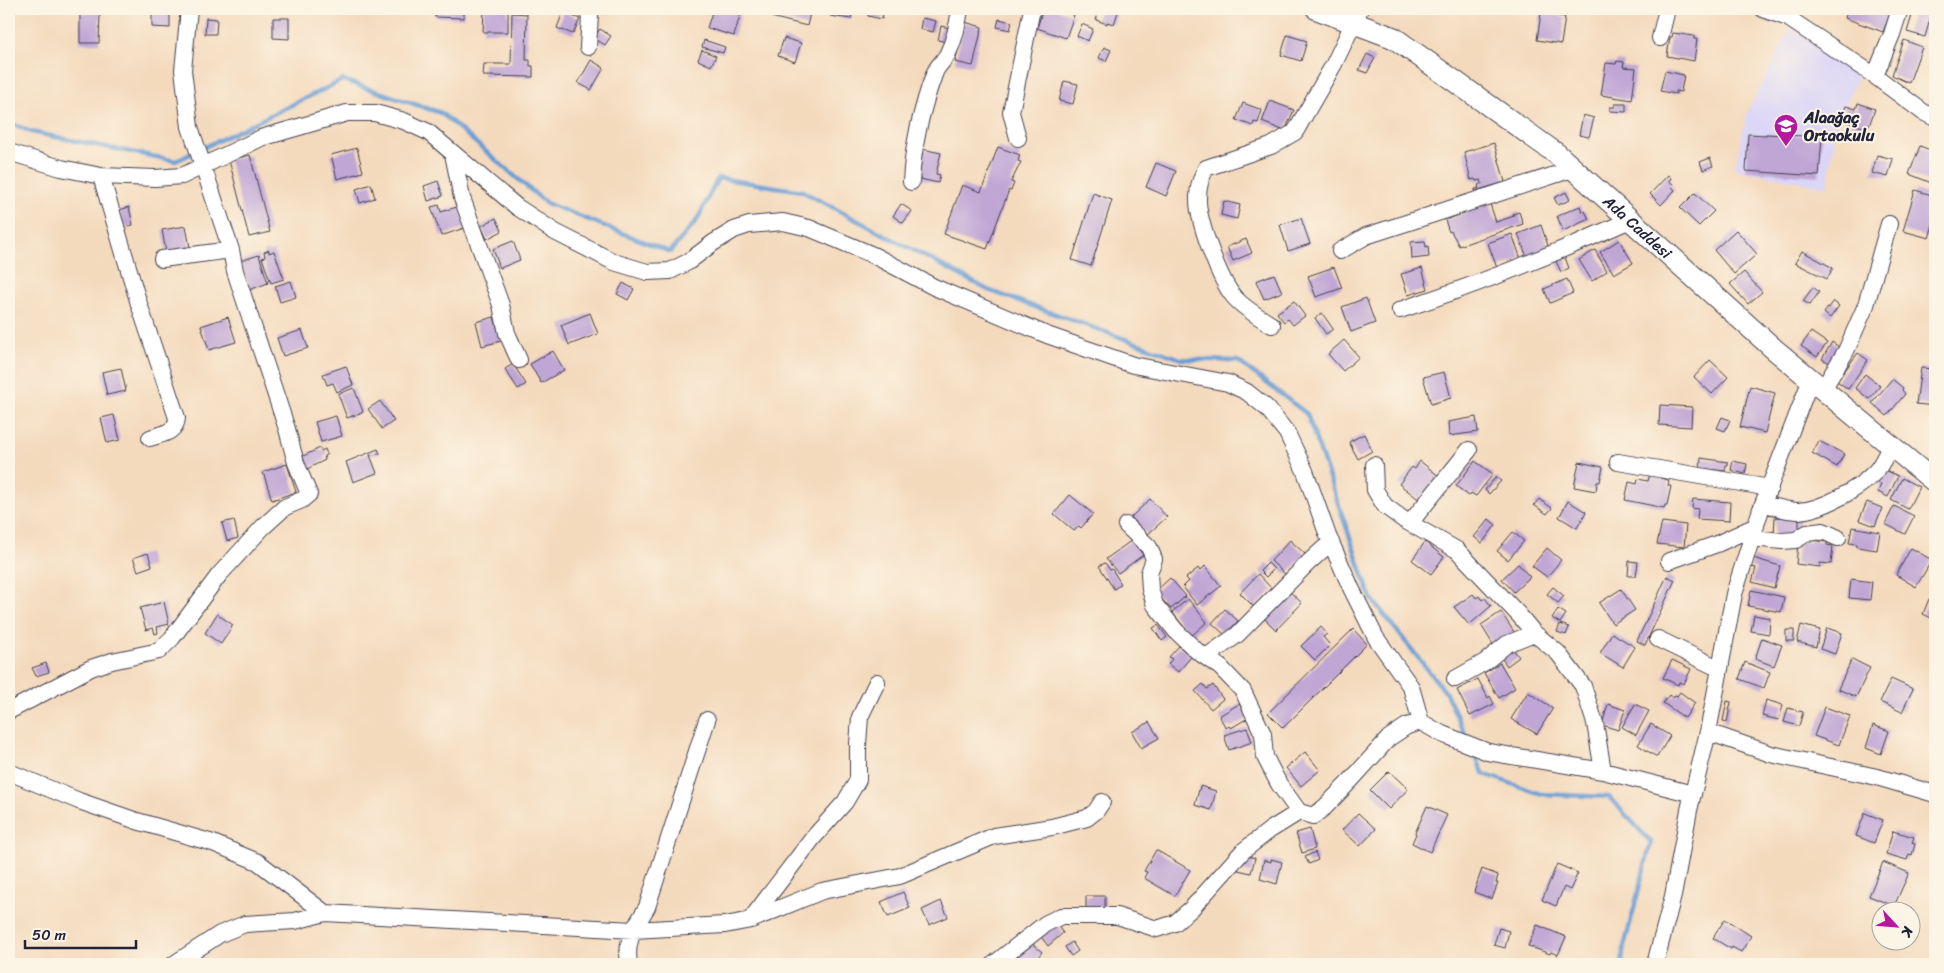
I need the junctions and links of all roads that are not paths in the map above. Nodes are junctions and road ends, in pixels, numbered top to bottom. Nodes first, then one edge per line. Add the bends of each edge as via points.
1 (189, 9) edge
2 (585, 9) edge
3 (960, 9) edge
4 (1032, 9) edge
5 (1317, 9) edge
6 (1667, 9) edge
7 (1763, 9) edge
8 (1900, 9) edge
9 (1357, 16) edge
10 (1660, 38) dead end
11 (588, 47) dead end
12 (1875, 76) junction
13 (1935, 118) edge
14 (1018, 138) dead end
15 (9, 152) edge
16 (453, 154) junction
17 (202, 166) junction
18 (1573, 169) junction
19 (101, 176) junction
20 (911, 182) dead end
21 (1630, 220) junction
22 (1889, 224) dead end
23 (231, 250) junction
24 (1340, 251) dead end
25 (162, 259) dead end
26 (1400, 310) dead end
27 (1272, 325) dead end
28 (519, 360) dead end
29 (1817, 384) junction
30 (150, 438) dead end
31 (1891, 445) junction
32 (1470, 450) dead end
33 (1618, 462) dead end
34 (1374, 465) dead end
35 (1933, 474) edge
36 (1767, 495) junction
37 (1410, 523) junction
38 (1126, 525) dead end
39 (1754, 532) junction
40 (1838, 538) dead end
41 (1331, 542) junction
42 (1669, 561) dead end
43 (1534, 633) junction
44 (1658, 639) dead end
45 (1206, 657) junction
46 (1720, 669) junction
47 (1455, 679) dead end
48 (877, 682) dead end
49 (9, 711) edge
50 (707, 720) dead end
51 (1421, 722) junction
52 (1708, 732) junction
53 (1603, 771) junction
54 (9, 772) edge
55 (1693, 794) junction
56 (1935, 794) edge
57 (1102, 802) dead end
58 (1299, 812) junction
59 (325, 913) junction
60 (751, 920) junction
61 (633, 930) junction
62 (174, 964) edge
63 (630, 964) edge
64 (994, 964) edge
65 (1655, 964) edge

1 - 17 street via 183,70 190,127
2 - 11 street via 590,16
3 - 20 street via 948,54 936,70 926,103 912,155
4 - 14 street via 1011,112
5 - 9 main road, Ada Caddesi
6 - 10 street
7 - 12 street via 1788,18
8 - 12 street
9 - 18 main road, Ada Caddesi via 1394,38
9 - 27 street via 1295,132 1271,146 1206,168 1202,176 1198,199 1203,227 1221,275 1234,297
12 - 13 street via 1922,112
15 - 19 street
16 - 17 street via 428,132 404,120 375,113 347,113 261,138
16 - 28 street via 462,198
16 - 41 street via 517,207 555,232 614,262 647,272 670,271 734,230 749,225 783,222 809,228 873,255 934,287 1046,336 1133,365 1234,386 1267,408 1287,432
17 - 19 street via 182,176
17 - 23 street
18 - 21 main road, Ada Caddesi
18 - 24 street via 1366,236
19 - 30 street via 138,304 177,418 172,431
21 - 26 street via 1543,258
21 - 29 main road, Ada Caddesi
22 - 29 street via 1866,305 1846,351
23 - 25 street
23 - 49 street via 296,463 309,494 285,507 262,527 159,651 91,668
29 - 31 main road, Ada Caddesi
29 - 36 street
31 - 35 main road, Ada Caddesi
31 - 36 street via 1871,476 1854,491 1826,503 1798,511 1778,508
32 - 37 street
33 - 36 street
34 - 37 street via 1375,490 1385,506
36 - 39 street
37 - 43 street via 1457,550
38 - 45 street via 1150,547 1154,559 1149,573 1150,589 1155,604 1176,631
39 - 40 street via 1782,542 1823,531
39 - 42 street
39 - 46 street via 1734,594
41 - 45 street via 1237,635
41 - 51 street via 1376,638 1411,687
43 - 47 street via 1507,644 1485,662
43 - 53 street via 1558,653 1583,686 1595,723
44 - 46 street
45 - 58 street via 1243,691 1263,734 1265,757
46 - 52 street
48 - 60 street via 860,717 858,780 845,802 813,838
50 - 61 street via 647,907
51 - 53 street via 1488,752
51 - 58 street via 1407,726 1389,738 1314,816
52 - 55 street
52 - 56 street via 1771,754 1877,777
53 - 55 street
54 - 59 street via 88,804 213,843 258,862
55 - 65 street via 1673,896
57 - 60 street via 1087,818 994,836 900,876 822,891
58 - 64 street via 1243,850 1175,923 1157,929 1117,916 1061,916 1045,924
59 - 61 street
59 - 62 street via 295,921 245,924 220,934
60 - 61 street via 725,925
61 - 63 street via 627,949

